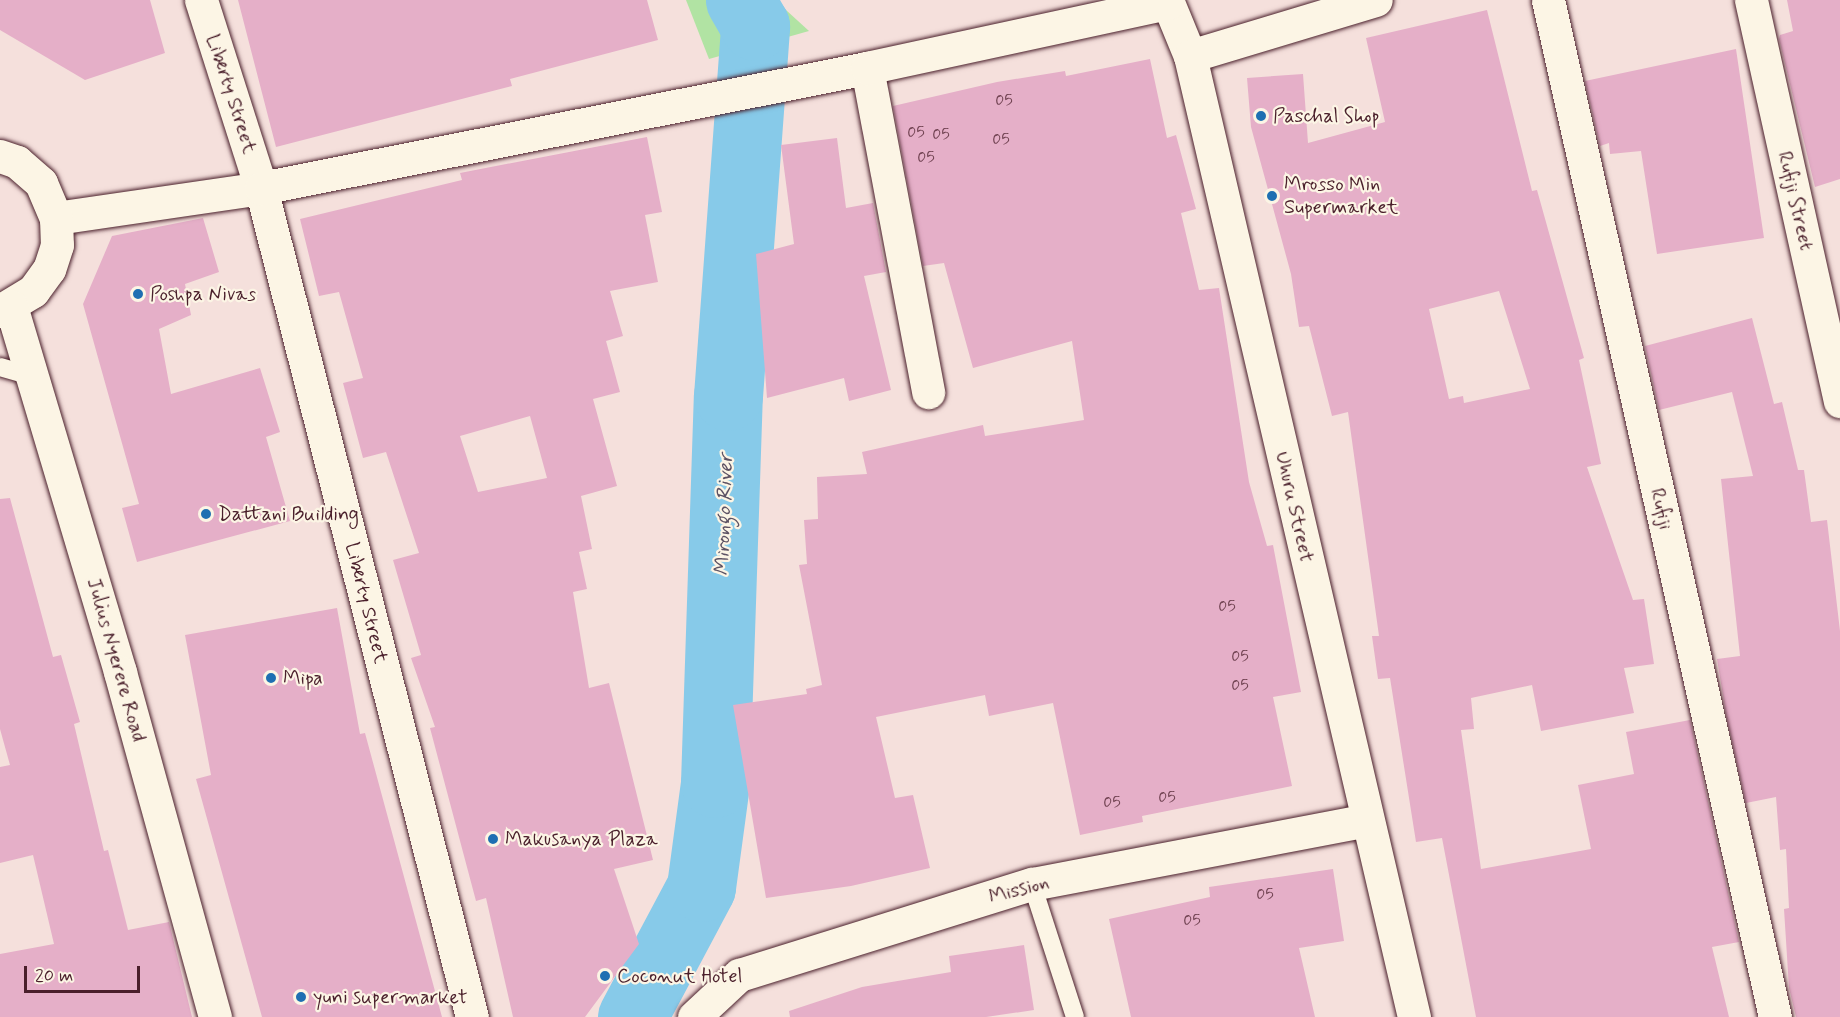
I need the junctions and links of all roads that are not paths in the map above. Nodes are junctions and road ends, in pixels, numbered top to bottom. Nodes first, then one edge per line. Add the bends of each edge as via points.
1 (201, 0) edge
2 (1376, 0) edge
3 (1548, 0) edge
4 (1751, 0) edge
5 (1167, 1) edge
6 (1190, 56) junction
7 (867, 68) junction
8 (0, 156) edge
9 (261, 188) junction
10 (56, 218) junction
11 (5, 308) edge
12 (0, 367) edge
13 (32, 376) junction
14 (928, 392) dead end
15 (1840, 401) edge
16 (1366, 820) junction
17 (1032, 884) junction
18 (214, 1017) edge
19 (472, 1017) edge
20 (694, 1017) edge
21 (1075, 1017) edge
22 (1414, 1017) edge
23 (1775, 1017) edge

1 - 9 main road, Liberty Street
2 - 6 main road
3 - 23 main road, Rufiji
4 - 15 main road, Rufiji Street
5 - 6 main road, Uhuru Street
5 - 7 main road
6 - 16 main road, Uhuru Street
7 - 9 main road via 689,100
7 - 14 main road
8 - 10 main road, Julius Nyerere Road via 17,162 41,183
9 - 10 main road
9 - 19 main road, Liberty Street
10 - 11 main road, Julius Nyerere Road via 57,244 49,269 33,291
11 - 13 main road, Julius Nyerere Road
12 - 13 lane
13 - 18 main road, Julius Nyerere Road via 120,672
16 - 17 main road, Mission
16 - 22 main road, Uhuru Street
17 - 20 main road, Mission via 739,975
17 - 21 lane

